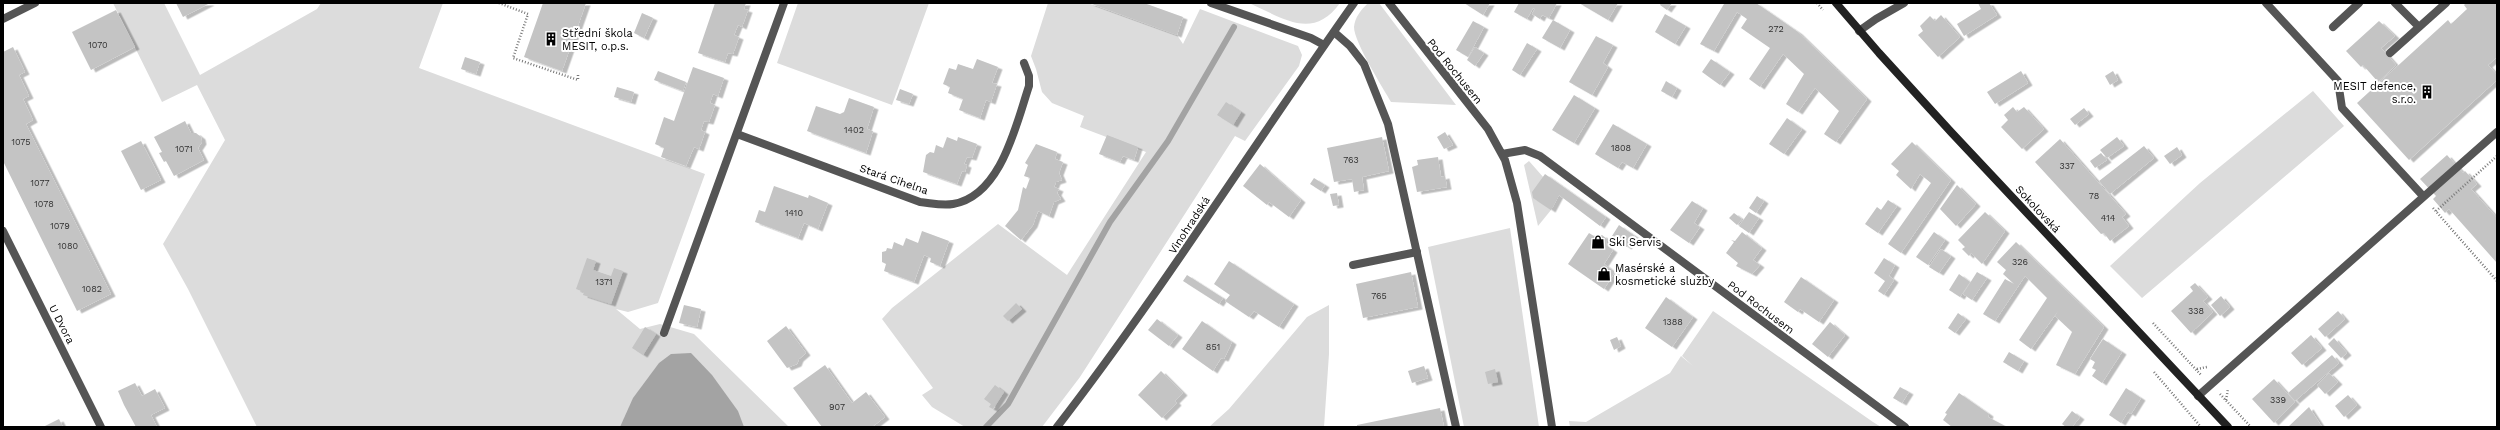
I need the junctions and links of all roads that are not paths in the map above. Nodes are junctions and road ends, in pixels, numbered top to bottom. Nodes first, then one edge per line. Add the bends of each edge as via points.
1 (35, 3) edge
2 (784, 3) edge
3 (1211, 3) edge
4 (1354, 3) edge
5 (1389, 3) edge
6 (1836, 3) edge
7 (1904, 3) edge
8 (2266, 3) edge
9 (2360, 3) edge
10 (2395, 3) edge
11 (2446, 3) edge
12 (3, 19) edge
13 (2333, 27) dead end
14 (2419, 27) junction
15 (1859, 31) junction
16 (1334, 32) junction
17 (1324, 45) junction
18 (2390, 52) dead end
19 (1024, 63) dead end
20 (2497, 132) edge
21 (737, 134) junction
22 (1502, 154) junction
23 (2423, 196) junction
24 (3, 231) edge
25 (1417, 252) junction
26 (1352, 265) dead end
27 (664, 333) dead end
28 (2198, 396) junction
29 (101, 427) edge
30 (1057, 427) edge
31 (1456, 427) edge
32 (1552, 427) edge
33 (1905, 427) edge
34 (2228, 427) edge

1 - 12 street
2 - 21 street
3 - 17 street via 1311,38
4 - 16 street, Vinohradská
5 - 22 street, Pod Rochusem via 1488,129
6 - 15 main road, Sokolovská
7 - 15 street via 1876,18
8 - 23 street via 2338,81 2342,108
9 - 13 street
10 - 14 street
11 - 14 street
14 - 18 street
15 - 28 main road, Sokolovská
16 - 17 street, Vinohradská
16 - 25 street via 1350,46 1364,64 1384,113 1402,177
17 - 30 street, Vinohradská via 1174,267
19 - 21 street, Stará Cihelna via 1029,76 1029,86 999,166 992,179 975,196 954,204 920,202
20 - 23 street
21 - 27 street
22 - 32 street, Pod Rochusem via 1517,203
22 - 33 street, Pod Rochusem via 1525,150 1540,156
23 - 28 street
24 - 29 street, U Dvora
25 - 26 street
25 - 31 street
28 - 34 main road, Sokolovská

